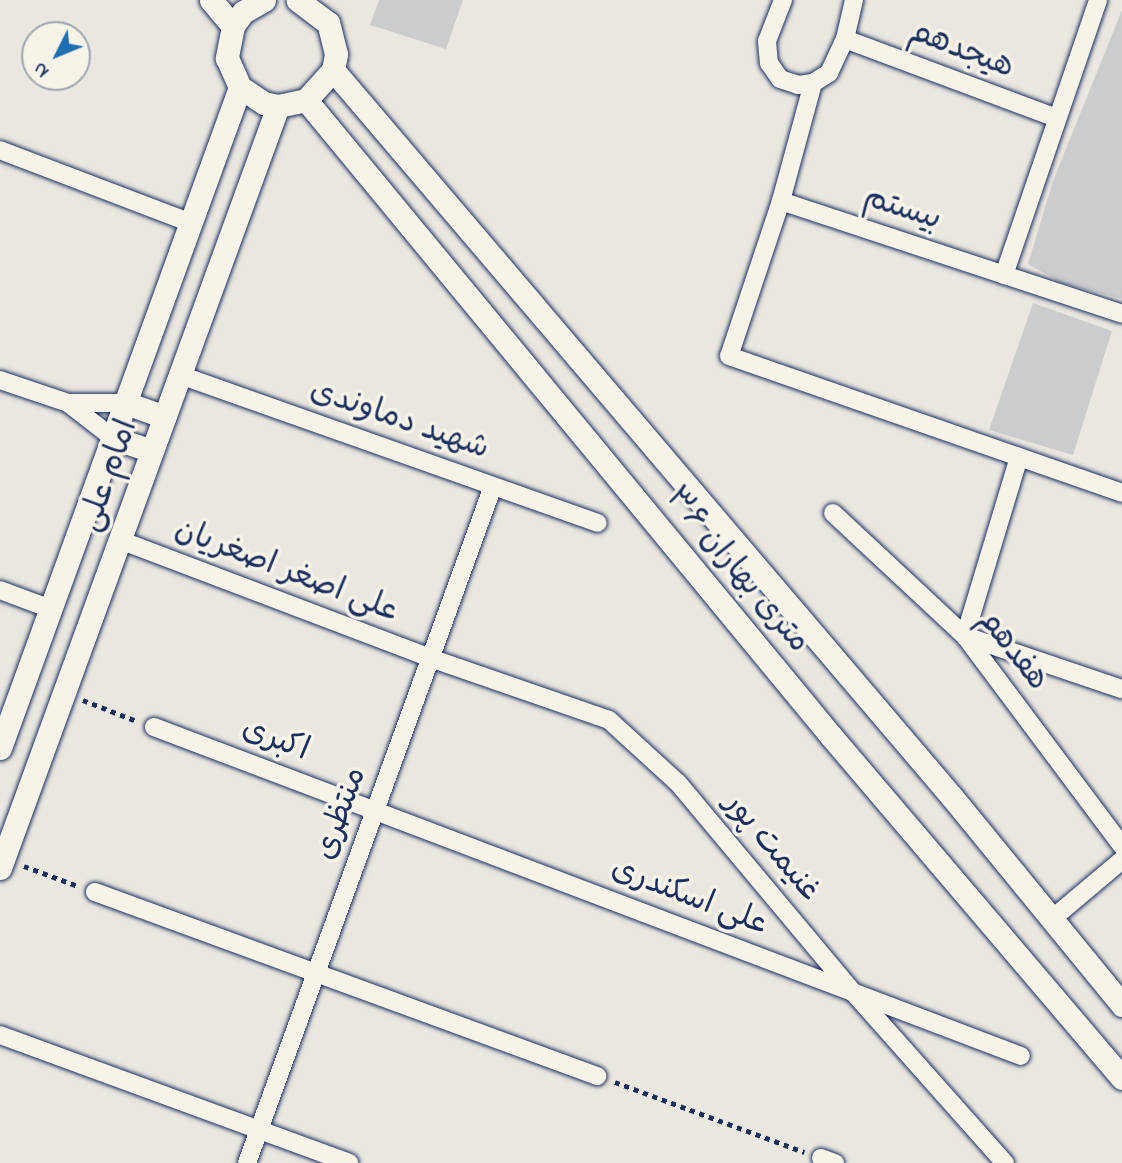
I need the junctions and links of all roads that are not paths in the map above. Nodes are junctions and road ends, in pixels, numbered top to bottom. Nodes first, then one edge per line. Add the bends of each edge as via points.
1 (211, 0) edge
2 (264, 0) edge
3 (783, 0) edge
4 (854, 0) edge
5 (1098, 0) edge
6 (312, 4) edge
7 (233, 26) junction
8 (845, 39) junction
9 (333, 70) junction
10 (813, 83) junction
11 (240, 87) junction
12 (306, 100) junction
13 (278, 106) junction
14 (1056, 118) junction
15 (0, 150) edge
16 (781, 201) junction
17 (191, 222) junction
18 (1004, 275) junction
19 (1122, 314) edge
20 (180, 375) junction
21 (0, 380) edge
22 (68, 403) junction
23 (125, 403) junction
24 (165, 417) junction
25 (113, 438) junction
26 (152, 451) junction
27 (1019, 457) junction
28 (493, 486) junction
29 (1122, 493) edge
30 (833, 513) dead end
31 (598, 523) dead end
32 (120, 540) junction
33 (0, 590) edge
34 (51, 609) junction
35 (965, 636) junction
36 (430, 659) junction
37 (1122, 688) edge
38 (154, 727) road end
39 (0, 748) edge
40 (375, 811) junction
41 (1122, 846) edge
42 (1122, 860) edge
43 (2, 863) edge
44 (95, 892) road end
45 (1052, 919) junction
46 (316, 973) junction
47 (853, 992) junction
48 (1122, 1005) edge
49 (0, 1035) edge
50 (1021, 1056) dead end
51 (597, 1076) road end
52 (1122, 1078) edge
53 (259, 1130) junction
54 (247, 1163) edge
55 (349, 1163) edge
56 (1005, 1163) edge

1 - 7 street
2 - 7 street via 243,12
3 - 10 street via 767,41 769,63 780,79
4 - 8 street
5 - 14 street
6 - 9 street via 334,38
7 - 11 street via 227,58
8 - 10 street via 829,73
8 - 14 street, هیجدهم
9 - 12 street
9 - 45 street, ۳۶ متری بهاران
10 - 16 street
11 - 13 street via 258,100
11 - 17 street, امام علی
12 - 13 street
12 - 52 street, ۳۶ متری بهاران via 831,736
13 - 20 street, امام علی
14 - 18 street
15 - 17 street
16 - 18 street, بیستم
16 - 27 street via 729,356
17 - 23 street, امام علی
18 - 19 street, بیستم
20 - 24 street, امام علی
20 - 28 street, شهید دماوندی
21 - 22 street
22 - 23 street
22 - 25 street
23 - 24 street
23 - 25 street, امام علی
24 - 26 street, امام علی
25 - 26 street
25 - 34 street, امام علی
26 - 32 street, امام علی
27 - 29 street
27 - 35 street
28 - 31 street, شهید دماوندی
28 - 36 street, منتظری
30 - 35 street, هفدهم
32 - 36 street, علی اصغر اصغریان
32 - 43 street, امام علی
33 - 34 street
34 - 39 street, امام علی
35 - 37 street
35 - 41 street, هفدهم
36 - 40 street, منتظری
36 - 47 street, غنیمت پور via 609,720 678,783
38 - 40 street, اکبری
40 - 46 street, منتظری
40 - 47 street, علی اسکندری
42 - 45 street
44 - 46 street
45 - 48 street, ۳۶ متری بهاران
46 - 51 street
46 - 53 street, منتظری
47 - 50 street, علی اسکندری
47 - 56 street, غنیمت پور
49 - 53 street
53 - 54 street, منتظری
53 - 55 street

